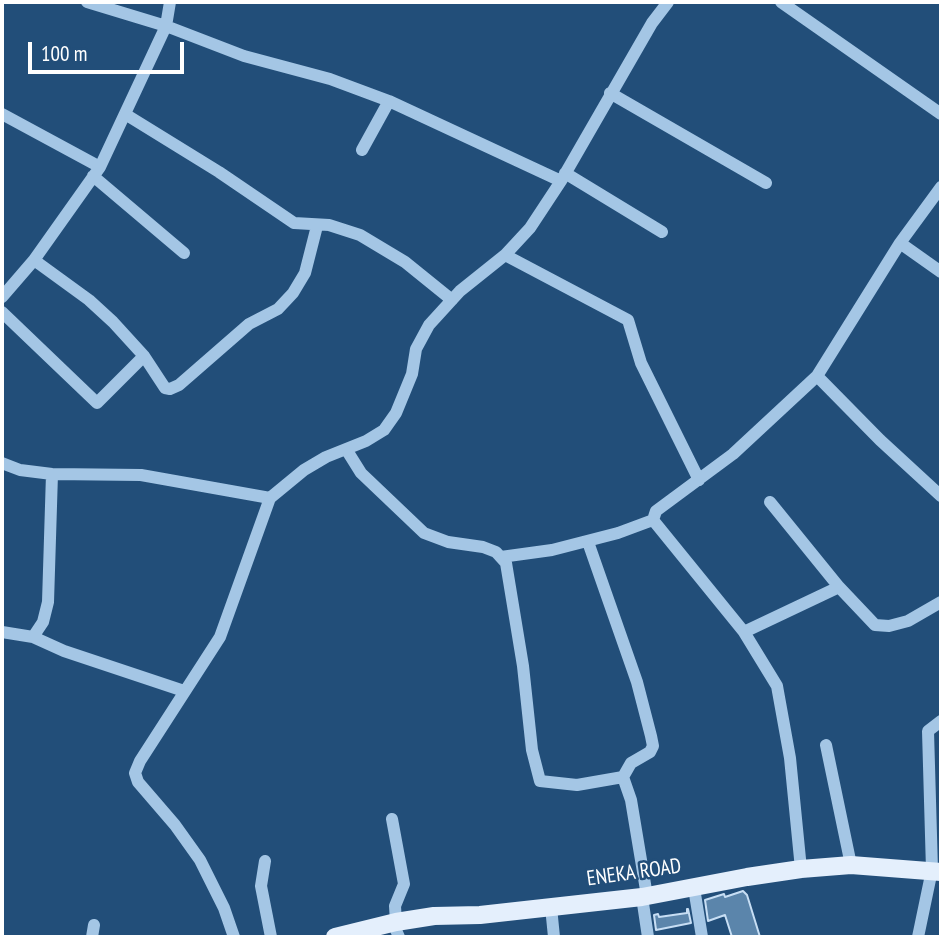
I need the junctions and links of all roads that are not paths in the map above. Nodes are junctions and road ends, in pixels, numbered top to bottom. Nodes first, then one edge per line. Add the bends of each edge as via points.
1 (87, 2) edge
2 (170, 2) edge
3 (668, 2) edge
4 (781, 2) edge
5 (166, 26) junction
6 (610, 93) junction
7 (389, 101) junction
8 (2, 114) edge
9 (125, 114) junction
10 (941, 114) edge
11 (362, 150) dead end
12 (97, 172) junction
13 (563, 177) junction
14 (766, 183) dead end
15 (941, 187) edge
16 (317, 226) junction
17 (662, 232) dead end
18 (900, 243) junction
19 (184, 253) dead end
20 (505, 255) junction
21 (34, 260) junction
22 (941, 272) edge
23 (2, 297) edge
24 (452, 300) junction
25 (2, 312) edge
26 (144, 356) junction
27 (817, 376) junction
28 (346, 449) junction
29 (2, 463) edge
30 (52, 474) junction
31 (699, 480) junction
32 (941, 496) edge
33 (270, 498) junction
34 (770, 502) dead end
35 (653, 520) junction
36 (588, 542) junction
37 (501, 557) junction
38 (839, 587) junction
39 (941, 602) edge
40 (2, 632) edge
41 (744, 632) junction
42 (33, 637) junction
43 (184, 691) junction
44 (941, 721) edge
45 (826, 745) dead end
46 (623, 777) junction
47 (392, 819) dead end
48 (265, 861) dead end
49 (851, 865) junction
50 (801, 869) junction
51 (937, 871) edge
52 (694, 888) junction
53 (645, 896) junction
54 (551, 908) junction
55 (396, 927) edge
56 (234, 937) edge
57 (271, 937) edge
58 (335, 937) edge
59 (554, 937) edge
60 (648, 937) edge
61 (702, 937) edge
62 (918, 937) edge

1 - 5 street
2 - 5 street
3 - 6 street
4 - 10 street
5 - 7 street via 244,56 330,79
5 - 9 street
6 - 13 street
6 - 14 street
7 - 11 street
7 - 13 street
8 - 12 street
9 - 12 street
9 - 16 street via 295,223
12 - 19 street
12 - 21 street
13 - 17 street
13 - 20 street via 530,228
15 - 18 street
16 - 24 street via 360,235 405,262
16 - 26 street via 304,273 293,293 278,309 249,324 180,385 166,388
18 - 22 street
18 - 27 street
20 - 24 street
20 - 31 street via 628,320 642,363
21 - 23 street
21 - 26 street via 89,300
24 - 28 street via 429,325 416,349 412,374 384,430
25 - 26 street via 97,402
27 - 31 street
27 - 32 street
28 - 33 street via 304,470
28 - 37 street via 361,473 424,533 482,547
29 - 30 street
30 - 33 street via 141,475
30 - 42 street via 48,602
31 - 35 street via 656,511
33 - 43 street via 220,637
34 - 38 street
35 - 36 street
35 - 41 street
36 - 37 street
36 - 46 street via 637,682 653,746 631,763
37 - 46 street via 506,563 540,781 577,785
38 - 39 street via 875,625 908,621
38 - 41 street
40 - 42 street
41 - 50 street via 777,686 790,758
42 - 43 street
43 - 56 street via 135,773 200,860
44 - 51 street via 928,731
45 - 49 street
46 - 53 street via 631,800
47 - 55 street via 404,884 395,906
48 - 57 street via 261,886
49 - 50 main road, ENEKA ROAD
49 - 51 main road, ENEKA ROAD
50 - 52 main road, ENEKA ROAD
51 - 62 street
52 - 53 main road, ENEKA ROAD
52 - 61 street
53 - 54 main road, ENEKA ROAD
53 - 60 street
54 - 55 main road, ENEKA ROAD via 434,916
54 - 59 street
55 - 58 main road, ENEKA ROAD

